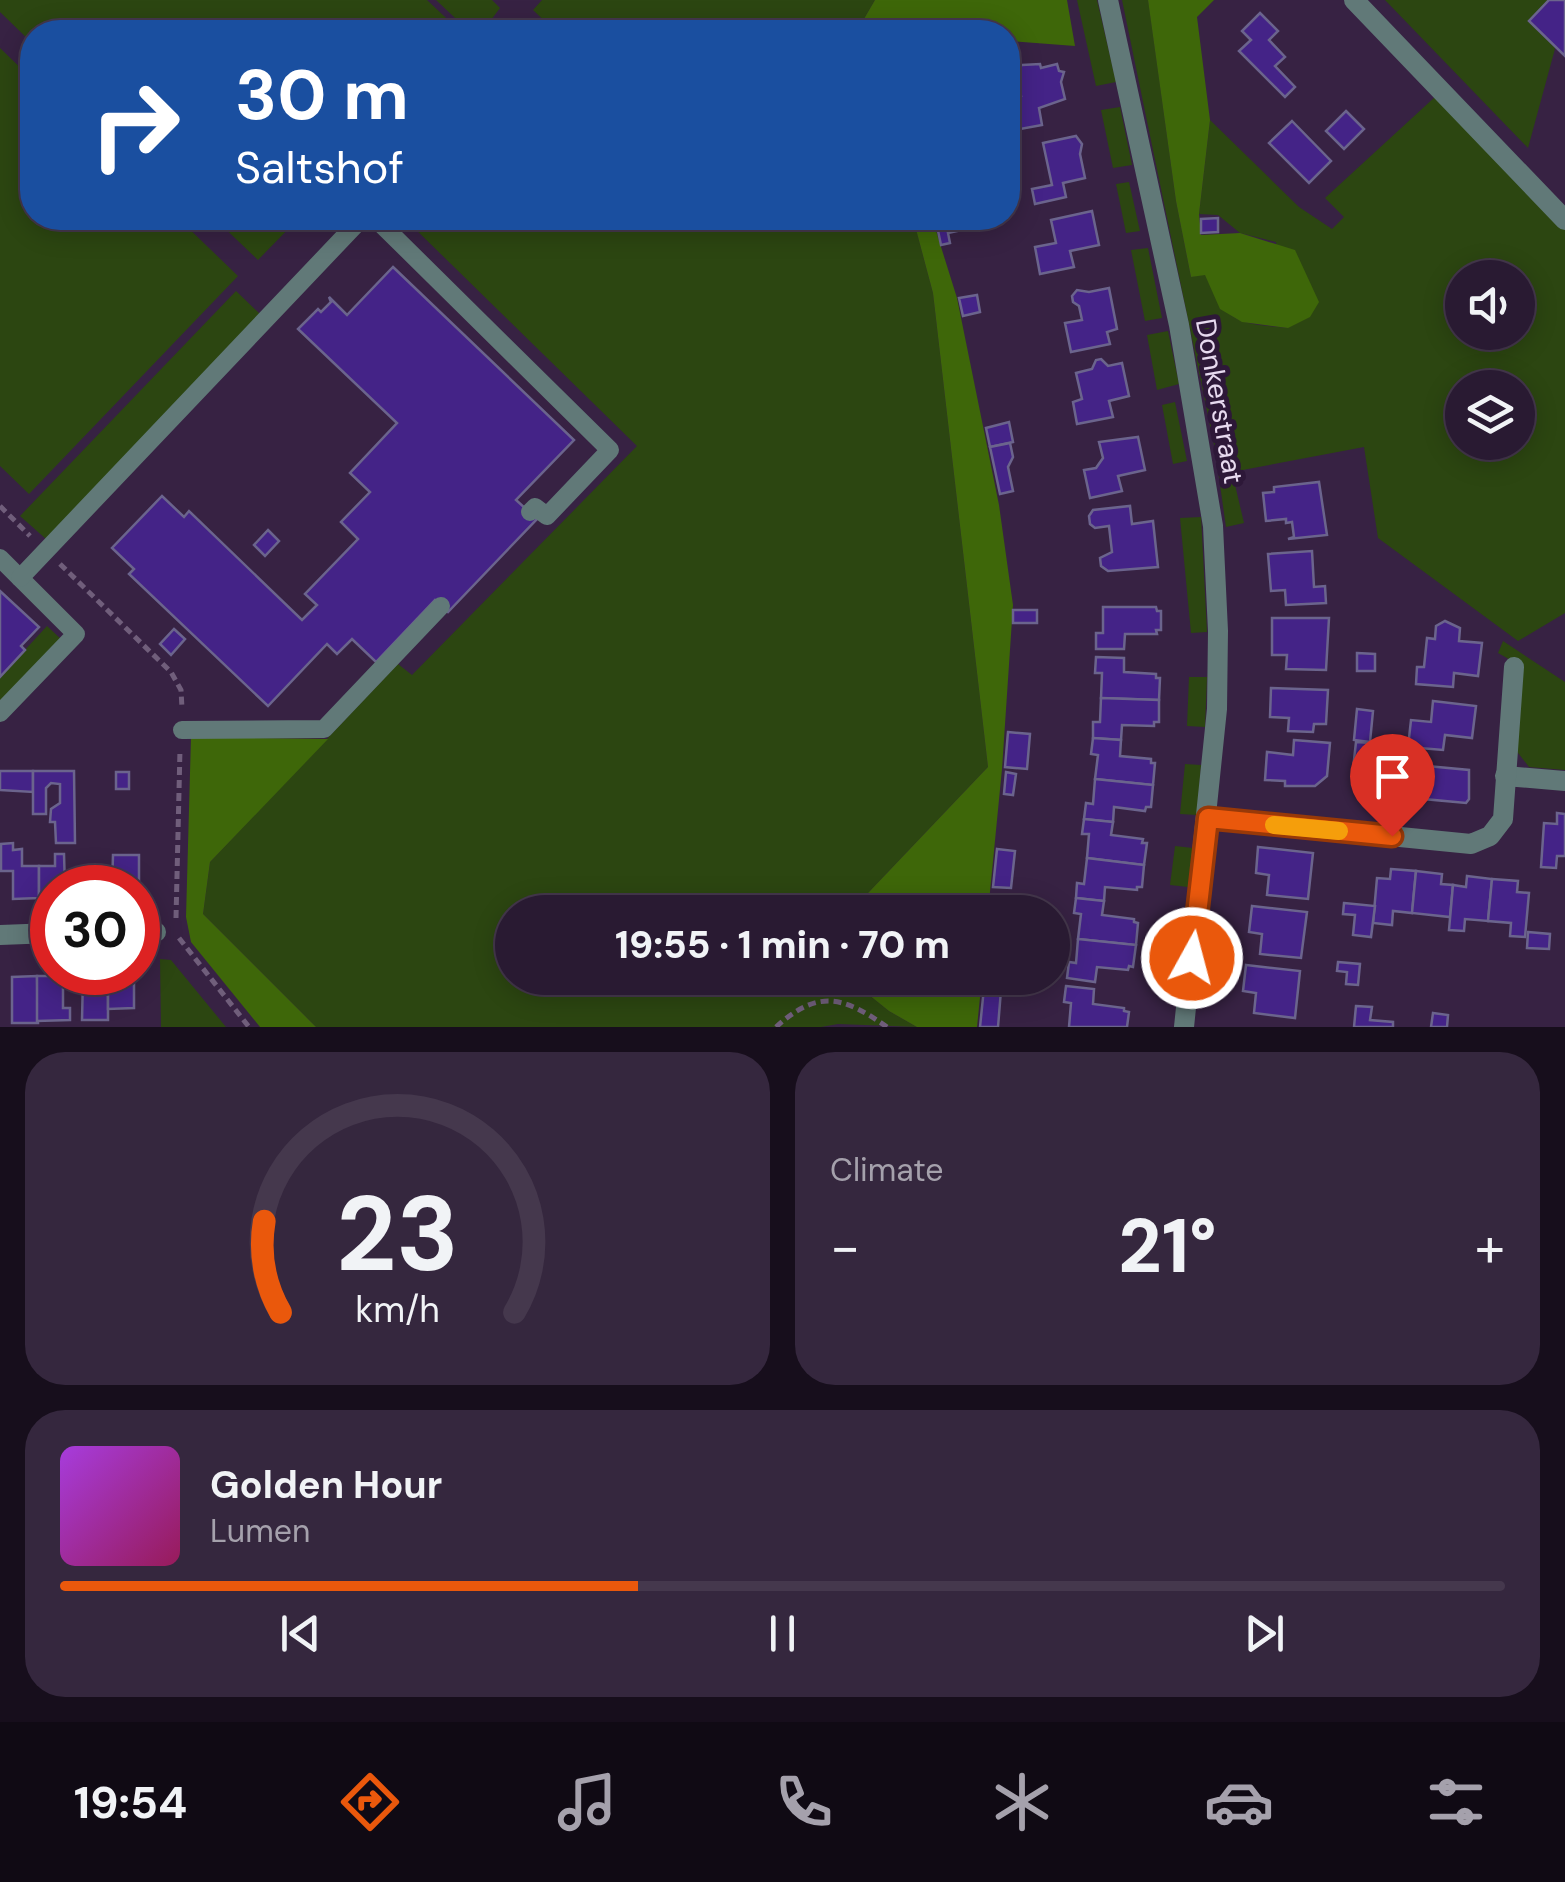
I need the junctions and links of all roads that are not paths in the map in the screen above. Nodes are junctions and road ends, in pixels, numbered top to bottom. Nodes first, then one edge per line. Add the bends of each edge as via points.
1 (1108, 0) edge
2 (1354, 0) edge
3 (1565, 220) edge
4 (351, 230) edge
5 (387, 230) edge
6 (530, 512) dead end
7 (0, 558) edge
8 (20, 578) junction
9 (441, 606) dead end
10 (1514, 667) dead end
11 (0, 713) edge
12 (182, 730) road end
13 (1506, 776) junction
14 (1565, 782) edge
15 (1208, 818) junction
16 (30, 934) edge
17 (0, 935) edge
18 (1184, 1027) edge

1 - 15 street, Donkerstraat via 1179,326 1213,526 1217,709
2 - 3 street
4 - 8 lane
5 - 6 lane via 610,450 546,516 535,507
7 - 8 lane
8 - 11 lane via 76,634
9 - 12 lane via 324,729
10 - 13 street
13 - 14 street
13 - 15 street via 1502,819 1490,836 1472,844
15 - 18 street, Donkerstraat
16 - 17 street

